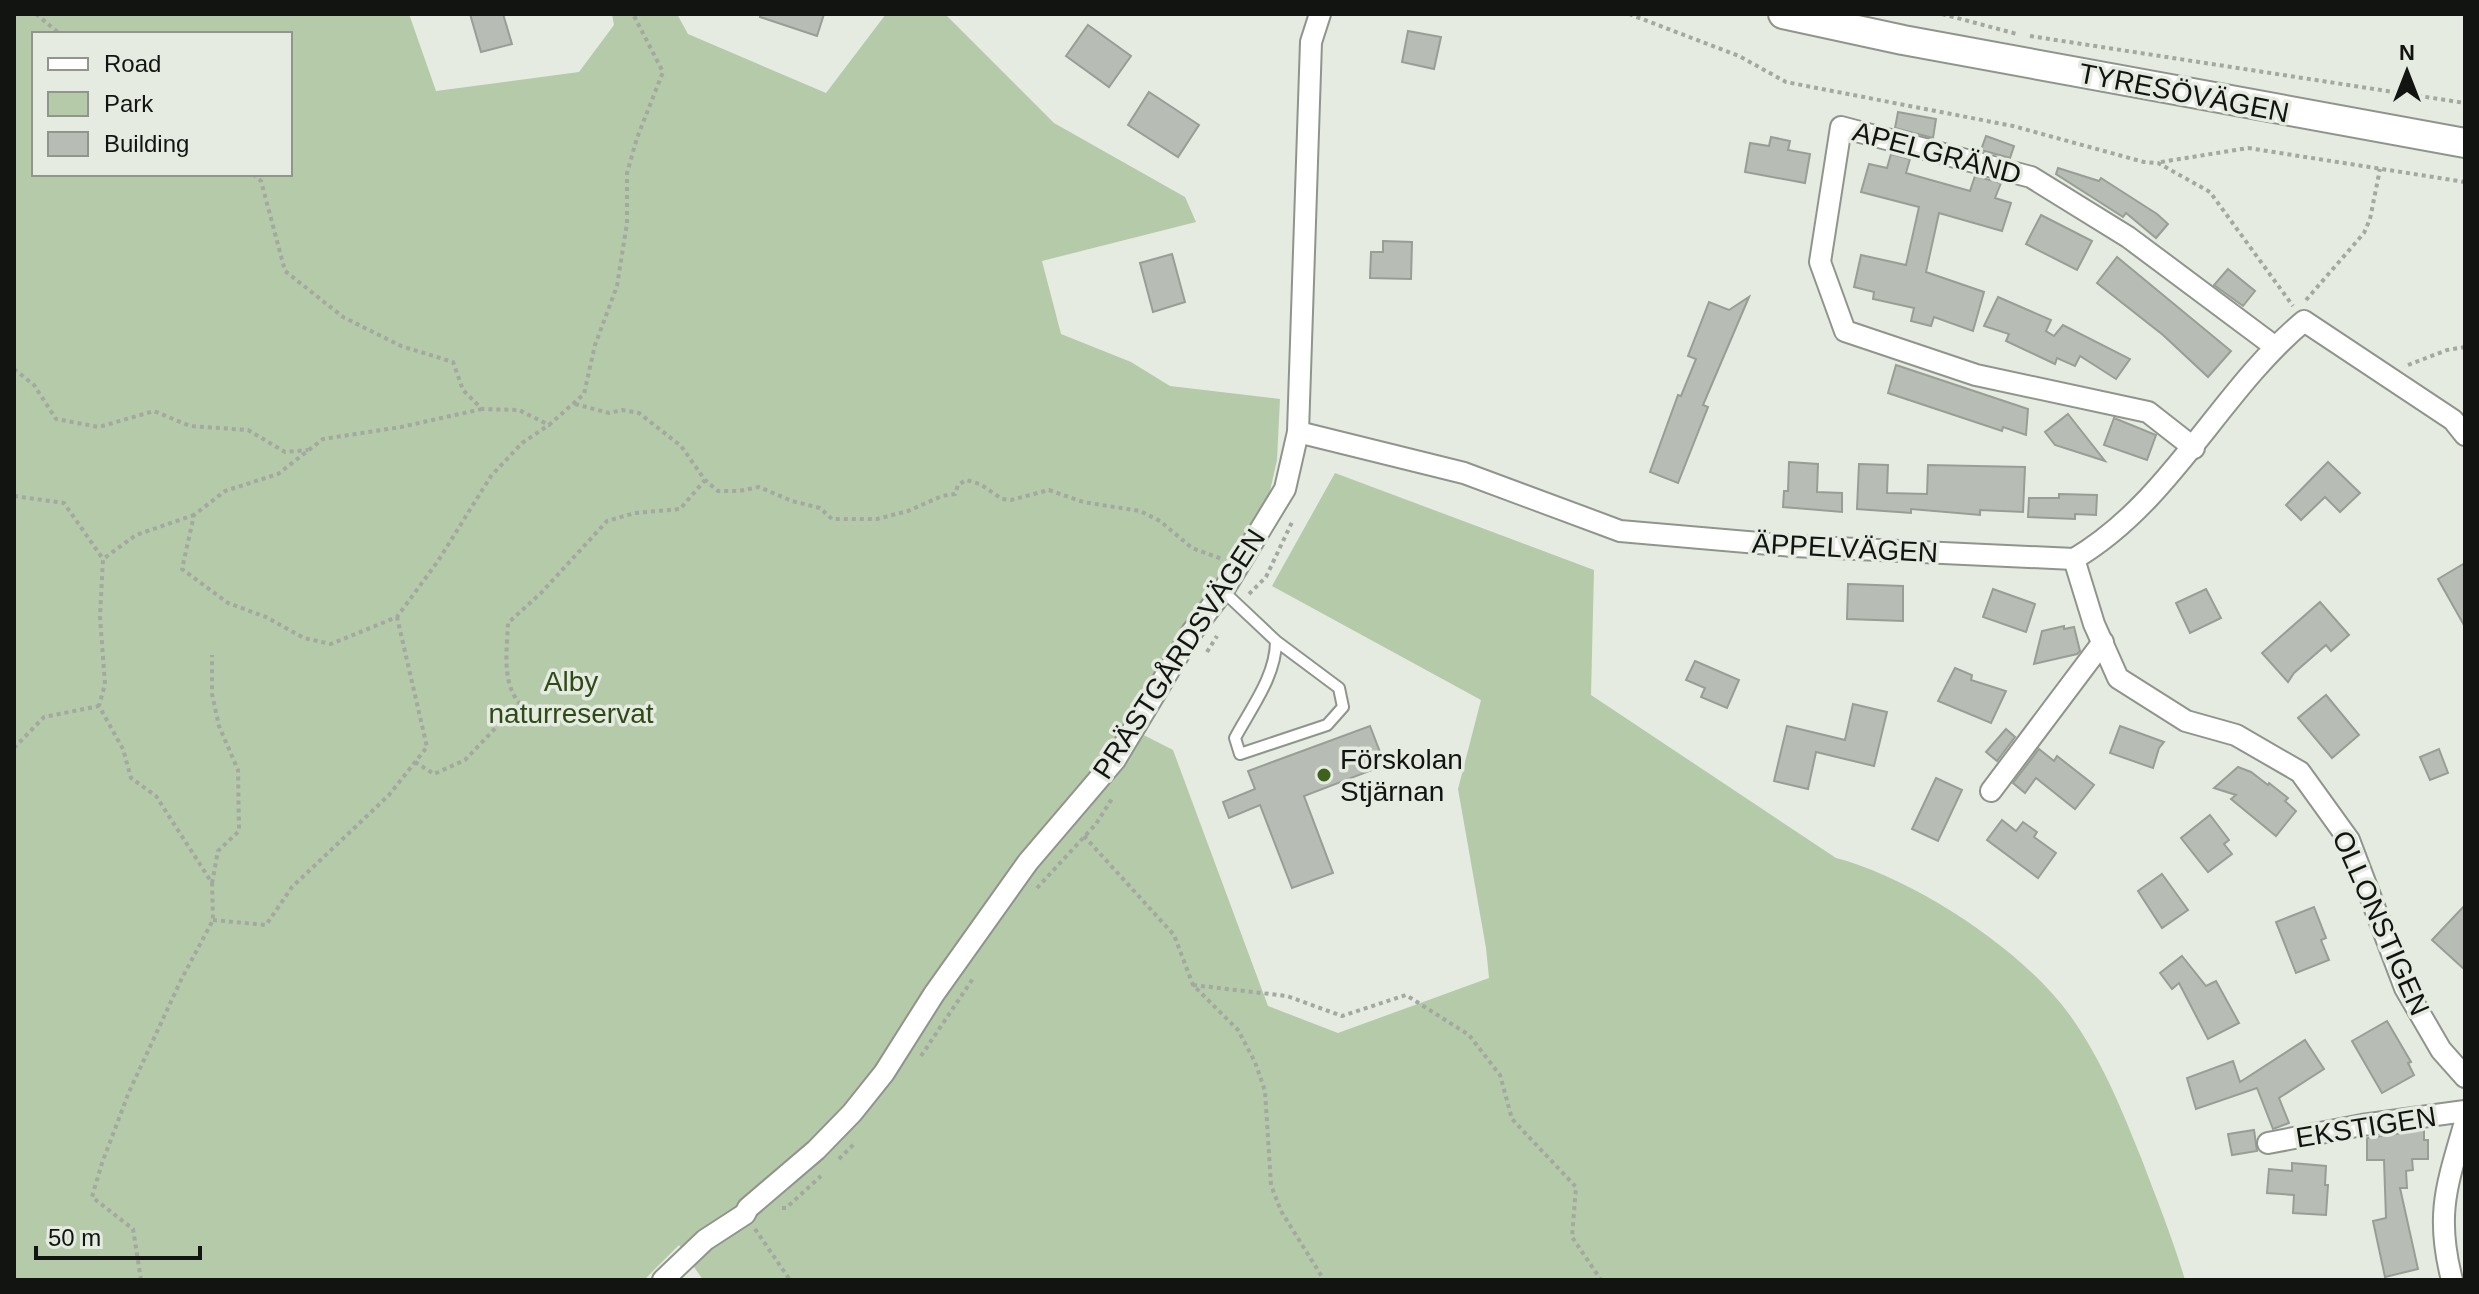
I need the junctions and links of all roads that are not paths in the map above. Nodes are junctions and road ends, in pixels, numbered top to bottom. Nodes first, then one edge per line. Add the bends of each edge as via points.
1 (1320, 14) edge
2 (1783, 14) edge
3 (1826, 14) edge
4 (1903, 40) junction
5 (2465, 143) edge
6 (2274, 346) junction
7 (1298, 432) junction
8 (2465, 435) edge
9 (2194, 448) junction
10 (2074, 559) junction
11 (1223, 591) junction
12 (1276, 641) junction
13 (2103, 642) junction
14 (1991, 791) dead end
15 (2465, 1077) edge
16 (2465, 1111) edge
17 (2465, 1122) edge
18 (2268, 1143) dead end
19 (663, 1280) edge
20 (2452, 1280) edge

1 - 7 street, PRÄSTGÅRDSVÄGEN via 1311,42
2 - 4 main road, TYRESÖVÄGEN
3 - 4 main road, TYRESÖVÄGEN
4 - 5 main road, TYRESÖVÄGEN
6 - 8 street via 2300,316 2453,420
6 - 9 street
6 - 9 street, APELGRÄND via 2128,237 2031,177 1841,127 1820,262 1845,331 1976,375 2148,412
7 - 10 street, ÄPPELVÄGEN via 1464,473 1620,531 1793,546
7 - 11 street, PRÄSTGÅRDSVÄGEN via 1285,489
9 - 10 street via 2105,541
10 - 13 street, OLLONSTIGEN
11 - 12 lane
11 - 19 street, PRÄSTGÅRDSVÄGEN via 1192,632 1115,760 1028,862 852,1113 745,1214 705,1240
12 - 12 lane via 1339,688 1343,707 1327,725 1240,754 1235,738 1268,678
13 - 14 street
13 - 15 street, OLLONSTIGEN via 2118,678 2154,702 2186,721 2236,735 2300,772 2349,840 2405,988 2441,1050
16 - 18 street, EKSTIGEN
17 - 20 street, EKSTIGEN via 2444,1196 2443,1246

